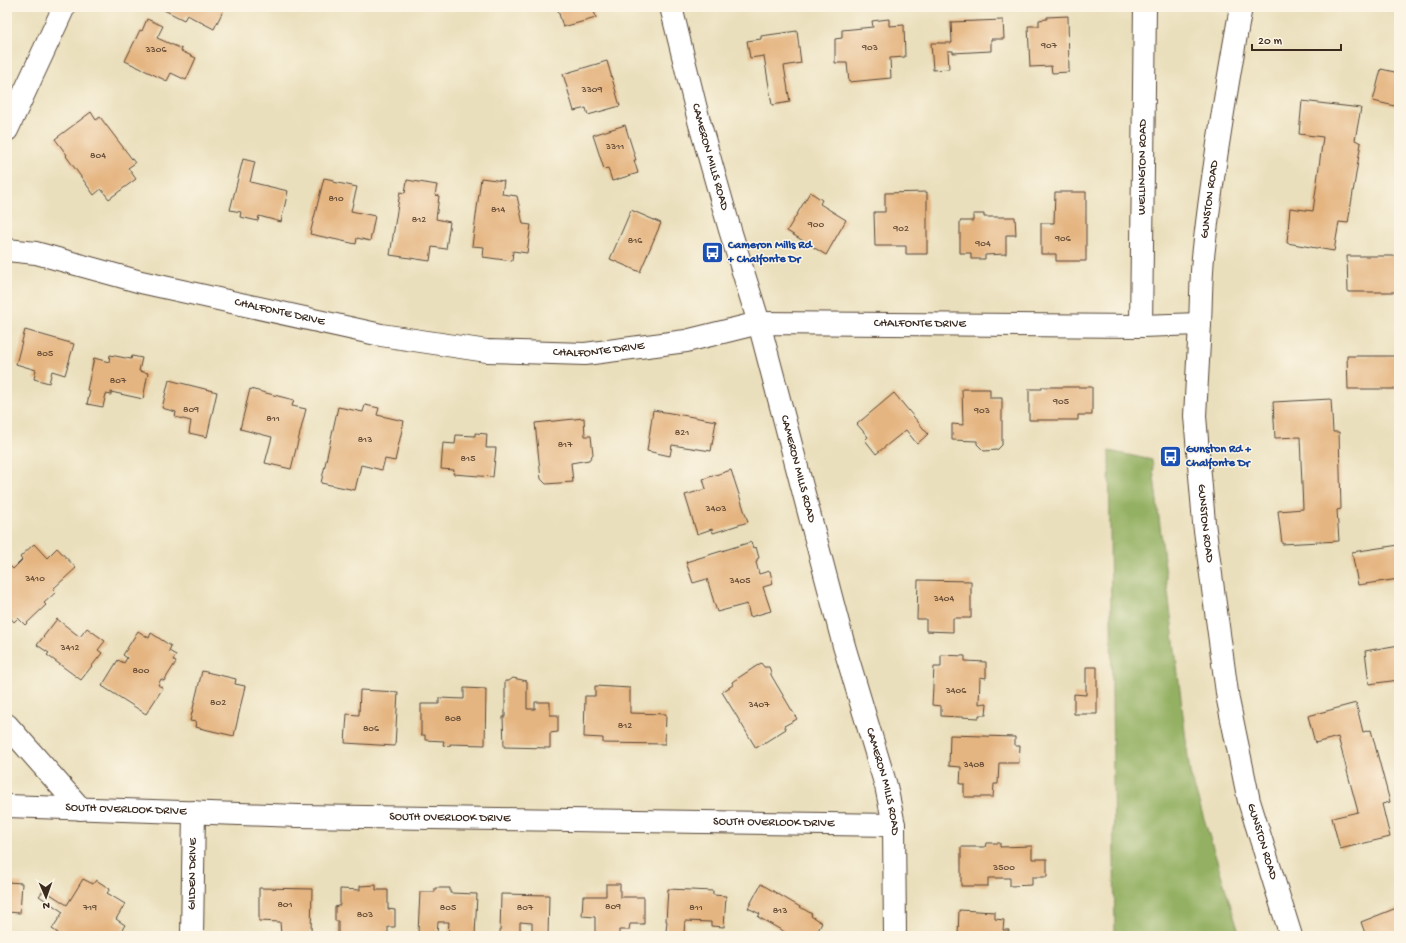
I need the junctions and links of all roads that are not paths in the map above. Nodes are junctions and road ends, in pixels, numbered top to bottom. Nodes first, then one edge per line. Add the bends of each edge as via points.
1 (64, 7) edge
2 (671, 7) edge
3 (1145, 7) edge
4 (1241, 7) edge
5 (7, 130) edge
6 (7, 250) edge
7 (759, 323) junction
8 (1200, 324) junction
9 (1141, 326) junction
10 (7, 725) edge
11 (7, 806) edge
12 (81, 809) junction
13 (194, 812) junction
14 (894, 825) junction
15 (192, 936) edge
16 (895, 936) edge
17 (1291, 936) edge

1 - 5 street
2 - 7 street, CAMERON MILLS ROAD via 699,121
3 - 9 street, WELLINGTON ROAD
4 - 8 street, GUNSTON ROAD via 1212,184 1203,258
6 - 7 street, CHALFONTE DRIVE via 36,253 141,282 381,335 487,351 585,354 686,341
7 - 9 street, CHALFONTE DRIVE
7 - 14 street, CAMERON MILLS ROAD via 844,646 886,786
8 - 9 street, CHALFONTE DRIVE
8 - 17 street, GUNSTON ROAD via 1195,416 1204,523 1228,700 1249,801
10 - 12 street
11 - 12 street, SOUTH OVERLOOK DRIVE
12 - 13 street, SOUTH OVERLOOK DRIVE
13 - 14 street, SOUTH OVERLOOK DRIVE via 298,816
13 - 15 street, GILDEN DRIVE
14 - 16 street, CAMERON MILLS ROAD

